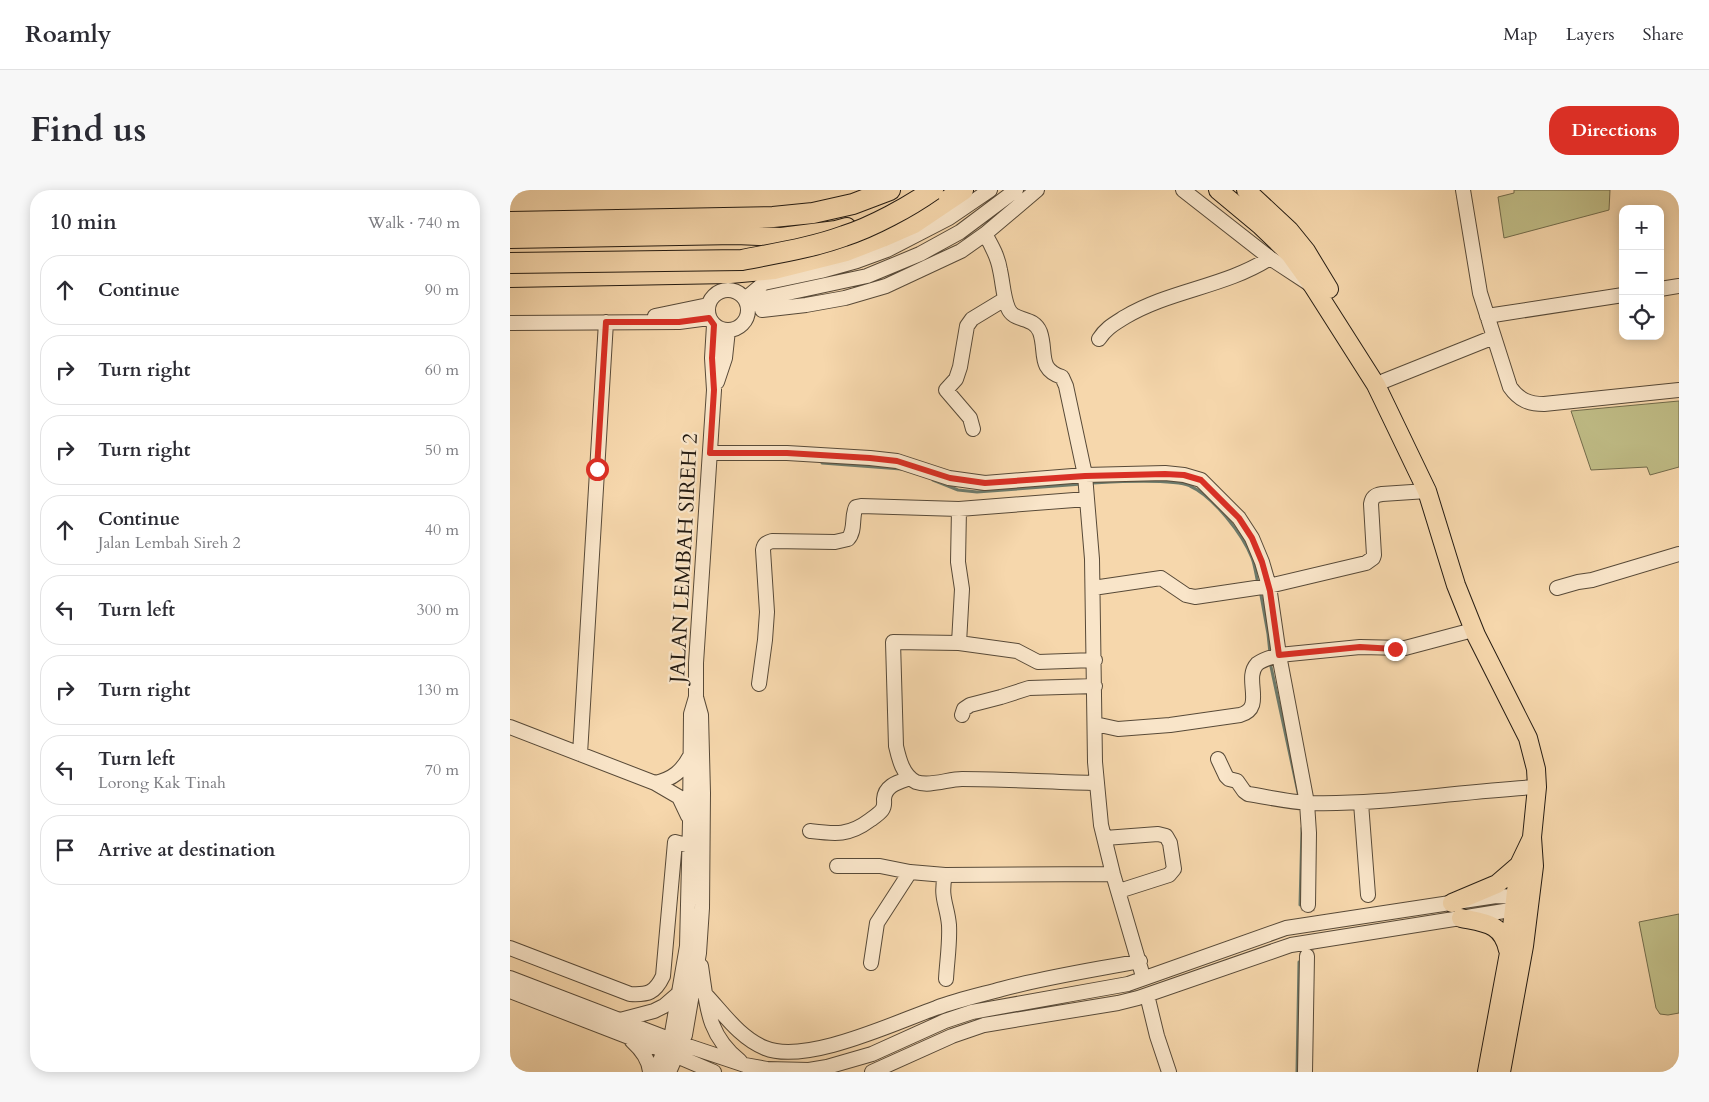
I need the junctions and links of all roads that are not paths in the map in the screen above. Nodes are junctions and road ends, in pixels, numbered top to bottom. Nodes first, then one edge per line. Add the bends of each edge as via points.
1 (851, 190) edge
2 (890, 190) edge
3 (896, 190) edge
4 (990, 190) edge
5 (1016, 190) edge
6 (1037, 190) edge
7 (1183, 190) edge
8 (1218, 190) edge
9 (1246, 190) edge
10 (1463, 190) edge
11 (949, 192) edge
12 (510, 209) edge
13 (510, 222) edge
14 (986, 234) junction
15 (736, 235) junction
16 (510, 239) edge
17 (1270, 258) junction
18 (510, 263) edge
19 (510, 277) edge
20 (1313, 286) junction
21 (1679, 286) edge
22 (1664, 288) edge
23 (1619, 296) edge
24 (1005, 299) junction
25 (752, 305) junction
26 (710, 316) junction
27 (1487, 316) junction
28 (606, 322) junction
29 (510, 324) edge
30 (728, 330) junction
31 (1494, 337) junction
32 (1099, 338) dead end
33 (1384, 381) junction
34 (714, 390) junction
35 (1679, 390) edge
36 (973, 429) dead end
37 (710, 453) junction
38 (1085, 477) junction
39 (1427, 491) junction
40 (1087, 499) junction
41 (960, 509) junction
42 (1679, 554) edge
43 (1269, 586) junction
44 (1093, 588) junction
45 (1557, 588) dead end
46 (1473, 630) junction
47 (959, 643) junction
48 (1273, 657) junction
49 (1095, 660) junction
50 (759, 684) dead end
51 (1095, 686) junction
52 (696, 697) junction
53 (962, 715) dead end
54 (1095, 724) junction
55 (510, 727) edge
56 (580, 754) junction
57 (692, 754) junction
58 (1218, 759) dead end
59 (910, 778) junction
60 (655, 783) junction
61 (1097, 783) junction
62 (1536, 787) junction
63 (1302, 802) junction
64 (1361, 803) junction
65 (690, 822) junction
66 (810, 831) dead end
67 (1532, 837) junction
68 (1105, 838) junction
69 (690, 846) junction
70 (1519, 865) junction
71 (837, 866) dead end
72 (910, 872) junction
73 (1113, 874) junction
74 (945, 875) junction
75 (1119, 891) junction
76 (1368, 895) dead end
77 (1522, 903) junction
78 (1308, 904) tunnel mouth
79 (1457, 910) junction
80 (666, 937) junction
81 (510, 948) edge
82 (699, 953) junction
83 (1509, 953) junction
84 (1307, 956) tunnel mouth
85 (871, 964) dead end
86 (510, 978) edge
87 (946, 979) dead end
88 (510, 991) edge
89 (679, 993) junction
90 (706, 995) junction
91 (1148, 999) dead end
92 (620, 1020) junction
93 (626, 1036) junction
94 (673, 1047) junction
95 (745, 1065) junction
96 (1498, 1071) edge
97 (650, 1072) edge
98 (655, 1072) edge
99 (669, 1072) edge
100 (714, 1072) edge
101 (872, 1072) edge
102 (1169, 1072) edge
103 (1305, 1072) edge

1 - 12 highway via 770,205
2 - 13 highway via 853,204 773,217
3 - 15 main road via 875,202 835,216
4 - 25 street via 949,218 887,250 821,271 764,283
5 - 25 street via 960,232 920,254 867,276 769,297
6 - 14 street
7 - 17 street
8 - 20 main road via 1277,240
9 - 33 main road via 1290,230 1306,251
10 - 27 street via 1480,293
11 - 15 main road via 905,211 836,230 781,237
11 - 18 highway, bridge via 900,210 846,236 742,260
11 - 19 highway via 914,223 846,252 774,269 730,273
14 - 24 street via 996,255
14 - 25 street via 961,251 886,286 806,305
15 - 16 main road
17 - 20 street
17 - 32 street via 1248,271 1142,306 1105,329
20 - 39 main road via 1376,386
21 - 22 street
23 - 27 street
24 - 36 street via 972,319 967,326 960,367 946,390 970,418
24 - 38 street via 1009,311 1016,318 1035,324 1040,333 1047,369 1062,377
25 - 26 street via 735,291 722,290 711,298
25 - 30 street via 744,323
26 - 28 street
26 - 30 street
26 - 34 street
27 - 31 street
28 - 29 street
28 - 56 street
30 - 34 street via 725,358
31 - 33 street
31 - 35 street via 1510,387 1516,396 1534,404
33 - 39 main road via 1418,456
34 - 37 street, JALAN LEMBAH SIREH 2
37 - 38 street via 870,458 897,461 950,478 985,483
37 - 52 street, JALAN LEMBAH SIREH 2
38 - 40 street
38 - 43 street via 1165,474 1201,480 1239,518 1252,538
39 - 43 street via 1375,495 1372,499 1374,555 1369,562
39 - 46 main road
40 - 41 street
40 - 44 street
41 - 47 street via 958,562 962,589
41 - 50 street via 861,506 854,512 852,535 848,539 835,542 767,542 763,550 766,640
42 - 45 street
43 - 44 street via 1192,597 1161,578
43 - 48 street
44 - 49 street
46 - 48 street via 1405,648 1360,647
46 - 62 main road via 1528,738 1536,769
47 - 49 street via 1017,651 1038,662
47 - 59 street via 893,642 896,746 899,760
48 - 54 street via 1254,669 1252,704 1246,713 1118,729
48 - 63 street
49 - 51 street
51 - 53 street via 1031,688 970,705
51 - 54 street
52 - 57 street via 691,714
52 - 82 street, JALAN LEMBAH SIREH 2 via 701,715 703,793
54 - 61 street
55 - 56 street
56 - 60 street
57 - 60 street via 681,771
57 - 65 street
58 - 63 street via 1228,779 1237,781 1246,793
59 - 61 street via 928,783 961,779
59 - 66 street via 888,787 882,810 858,828 833,834
60 - 65 street via 679,797
61 - 68 street
62 - 64 street
62 - 67 main road
63 - 64 street
63 - 78 street via 1309,833
64 - 76 street
65 - 69 street
67 - 70 main road
67 - 77 main road via 1534,866
68 - 73 street
68 - 75 street via 1158,834 1166,836 1170,843 1174,869 1170,876
69 - 80 street via 675,842
69 - 89 street via 686,946
70 - 77 main road
70 - 79 main road
71 - 72 street via 880,866
72 - 74 street
72 - 85 street via 878,923
73 - 74 street
73 - 75 street
74 - 87 street via 943,898 949,925
75 - 90 street via 1141,967 1004,988 938,1007 868,1034 809,1050 765,1048 748,1038
77 - 79 street
77 - 83 main road
77 - 96 main road via 1524,946
79 - 83 main road via 1499,929
79 - 95 street via 1286,928 1128,984 972,1012 886,1048 827,1067 788,1071
79 - 101 street via 1290,945 1118,1004 984,1025
80 - 81 street via 663,976 652,991 642,995 630,994
80 - 89 street
82 - 90 street
82 - 94 street via 685,1035
83 - 96 main road
84 - 103 street
86 - 92 street
88 - 93 street
89 - 92 street via 654,1011
89 - 94 street via 672,1033
90 - 95 street via 714,1030 723,1045
91 - 102 street
92 - 94 street
93 - 94 street
93 - 97 street via 645,1054
94 - 95 street
94 - 98 street
94 - 99 street
94 - 100 street

